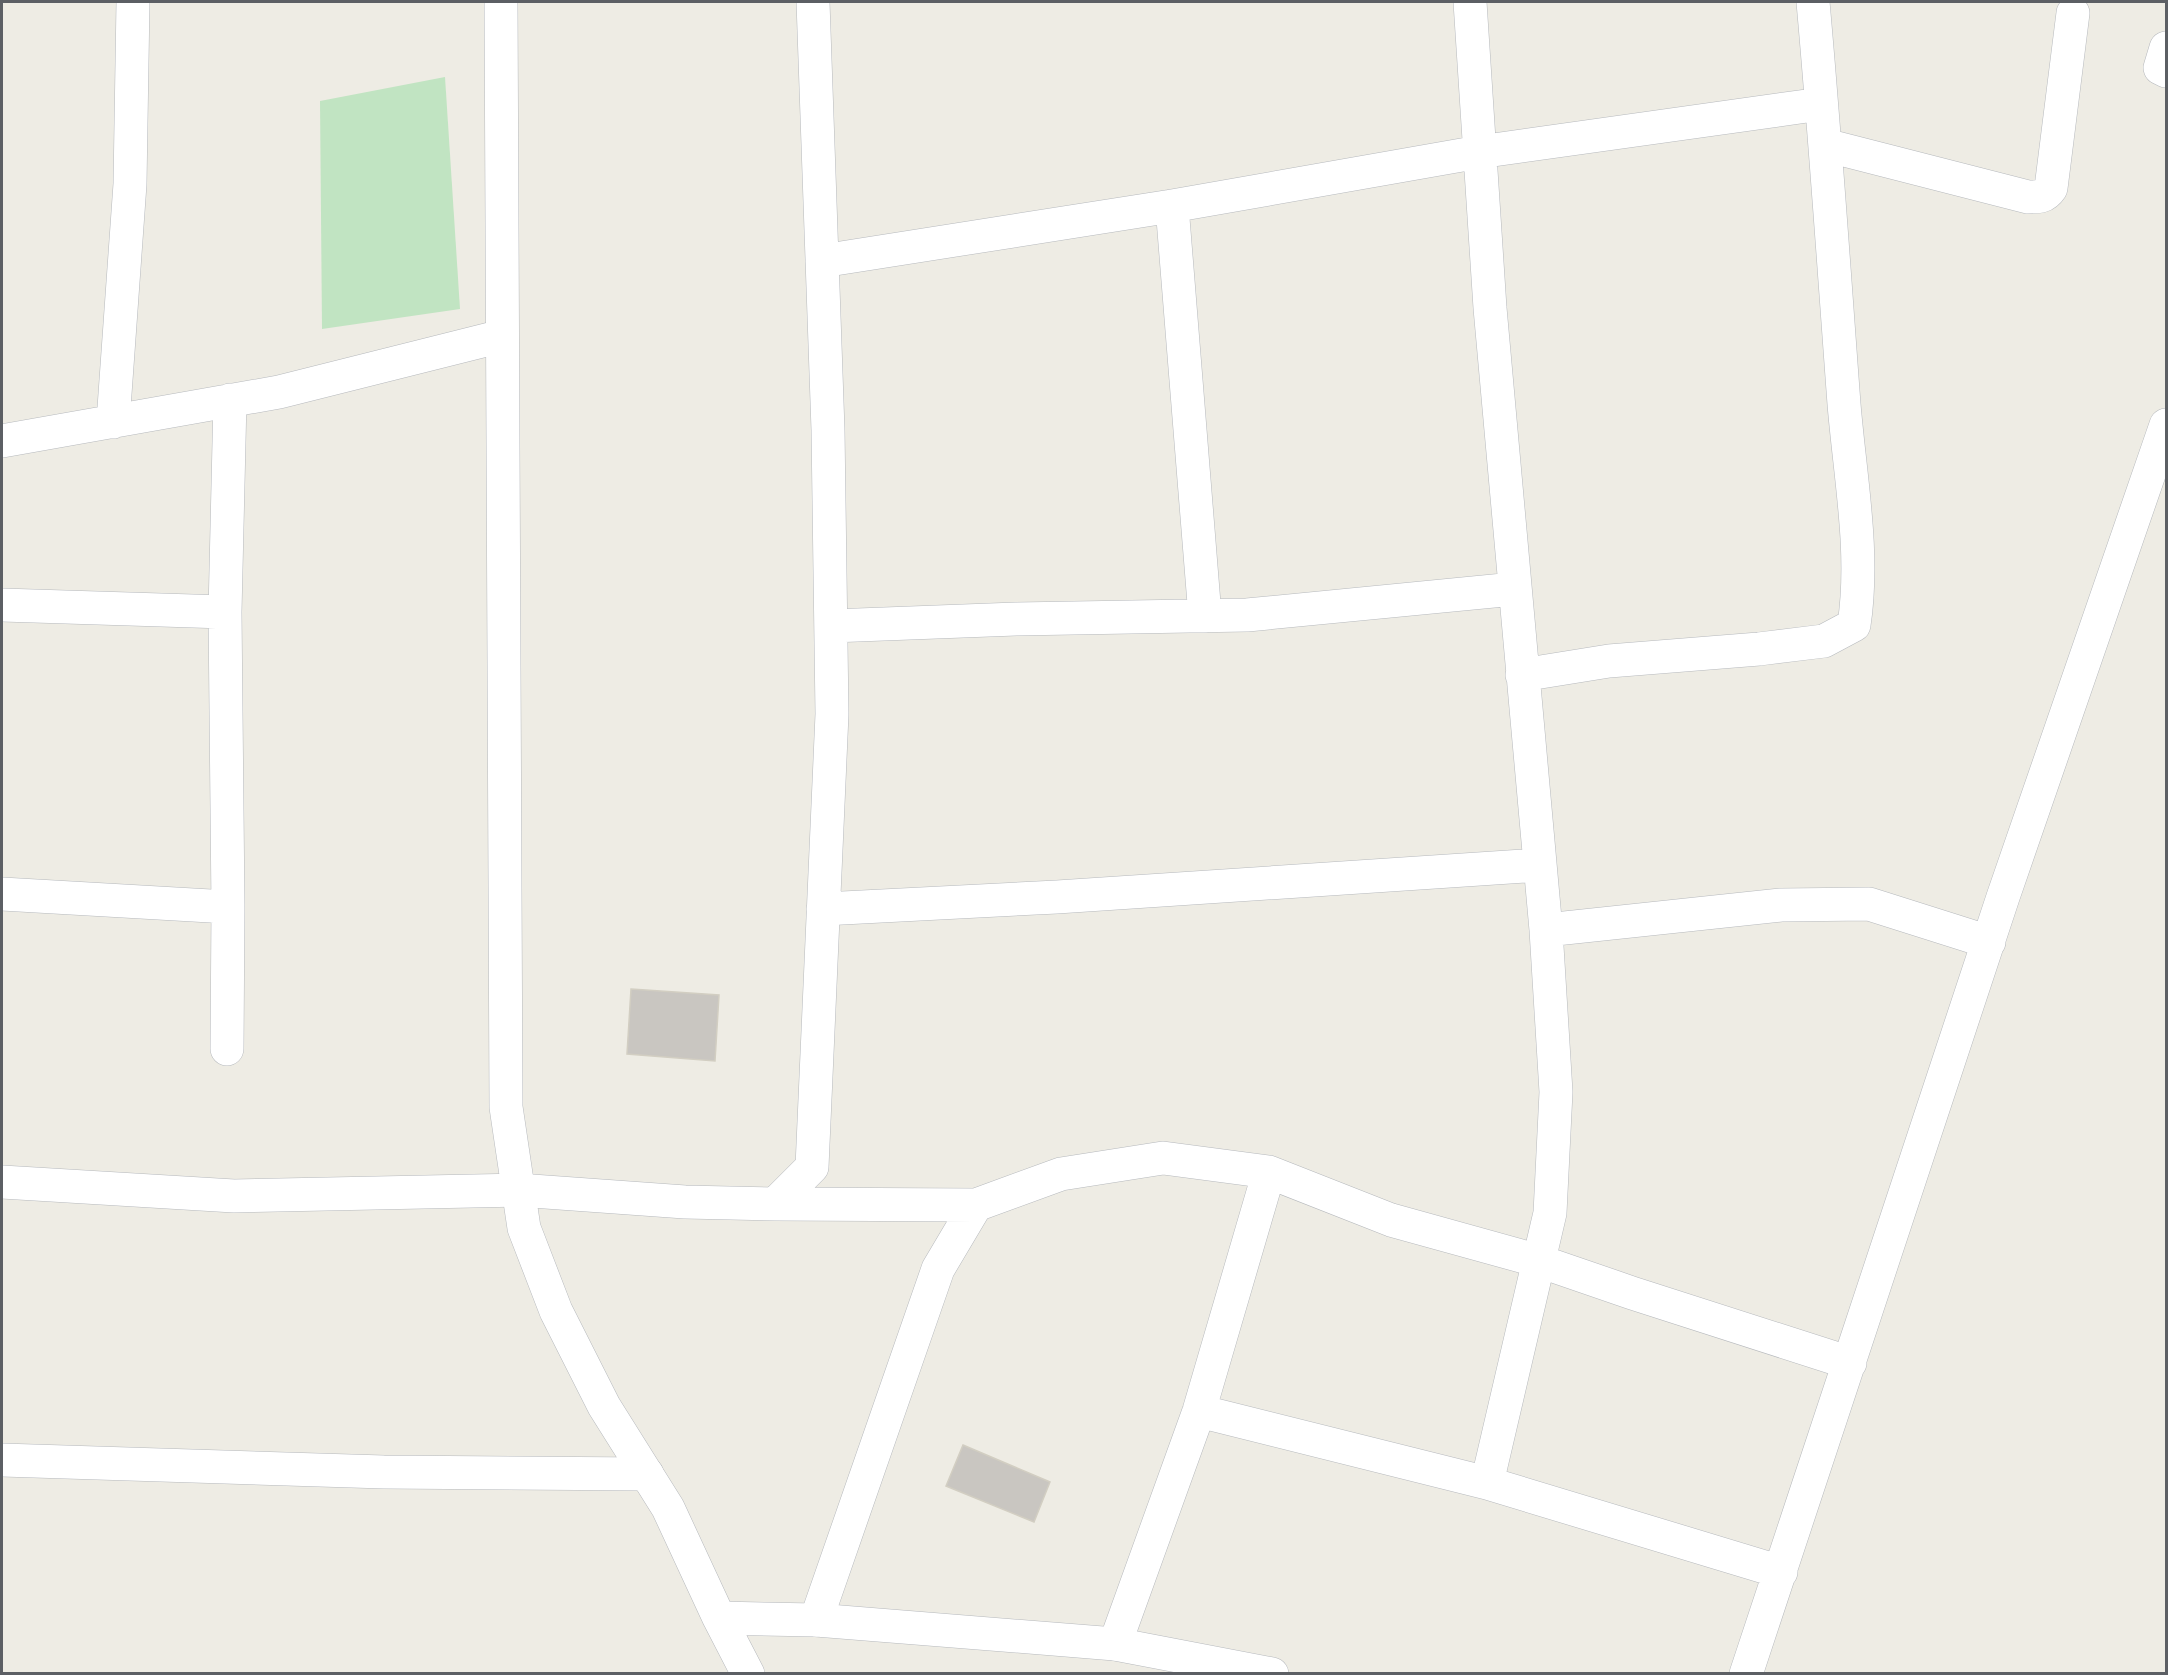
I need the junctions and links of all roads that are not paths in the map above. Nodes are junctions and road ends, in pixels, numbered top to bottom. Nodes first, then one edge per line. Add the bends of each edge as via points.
1 (134, 2) edge
2 (501, 2) edge
3 (813, 2) edge
4 (1470, 2) edge
5 (1813, 2) edge
6 (2073, 14) dead end
7 (2166, 48) edge
8 (2166, 71) edge
9 (1821, 104) junction
10 (1824, 145) junction
11 (1479, 152) junction
12 (1172, 206) junction
13 (822, 261) junction
14 (502, 336) junction
15 (230, 400) junction
16 (113, 422) junction
17 (2166, 425) edge
18 (2, 441) edge
19 (1514, 589) junction
20 (2, 605) edge
21 (225, 612) junction
22 (1205, 616) junction
23 (831, 626) junction
24 (1522, 675) junction
25 (1539, 865) junction
26 (2, 894) edge
27 (228, 907) junction
28 (823, 909) junction
29 (1546, 930) junction
30 (1989, 942) junction
31 (227, 1049) dead end
32 (1269, 1172) junction
33 (2, 1182) edge
34 (519, 1190) junction
35 (775, 1204) junction
36 (976, 1205) junction
37 (1539, 1261) junction
38 (1850, 1363) junction
39 (1199, 1411) junction
40 (2, 1460) edge
41 (647, 1474) junction
42 (1487, 1483) junction
43 (1781, 1572) junction
44 (719, 1618) junction
45 (816, 1620) junction
46 (1115, 1644) junction
47 (748, 1674) edge
48 (1272, 1674) edge
49 (1746, 1674) edge

1 - 16 street via 130,184
2 - 14 street
3 - 13 street
4 - 11 street
5 - 9 street
6 - 10 street via 2051,188 2047,194 2028,197
7 - 8 street via 2160,68
9 - 10 street
9 - 11 street
10 - 24 street via 1857,548 1854,625 1824,641 1609,661
11 - 12 street
11 - 19 street
12 - 13 street
12 - 22 street
13 - 23 street
14 - 15 street via 279,392
14 - 34 street via 506,1107
15 - 16 street
15 - 21 street
16 - 18 street
17 - 30 street
19 - 22 street
19 - 24 street
20 - 21 street
21 - 27 street
22 - 23 street
23 - 28 street via 832,714
24 - 25 street
25 - 28 street
25 - 29 street
26 - 27 street
27 - 31 street
28 - 35 street via 812,1167
29 - 30 street via 1781,905 1869,903
29 - 37 street via 1556,1092 1550,1213
30 - 38 street
32 - 36 street via 1163,1158 1061,1174
32 - 37 street via 1391,1220
32 - 39 street
33 - 34 street via 234,1196
34 - 35 street
34 - 41 street via 524,1228 556,1311 604,1406
35 - 36 street
36 - 45 street via 938,1269
37 - 38 street
37 - 42 street
38 - 43 street
39 - 42 street
39 - 46 street
40 - 41 street via 384,1472
41 - 44 street via 668,1508
42 - 43 street
43 - 49 street
44 - 45 street
44 - 47 street
45 - 46 street
46 - 48 street

